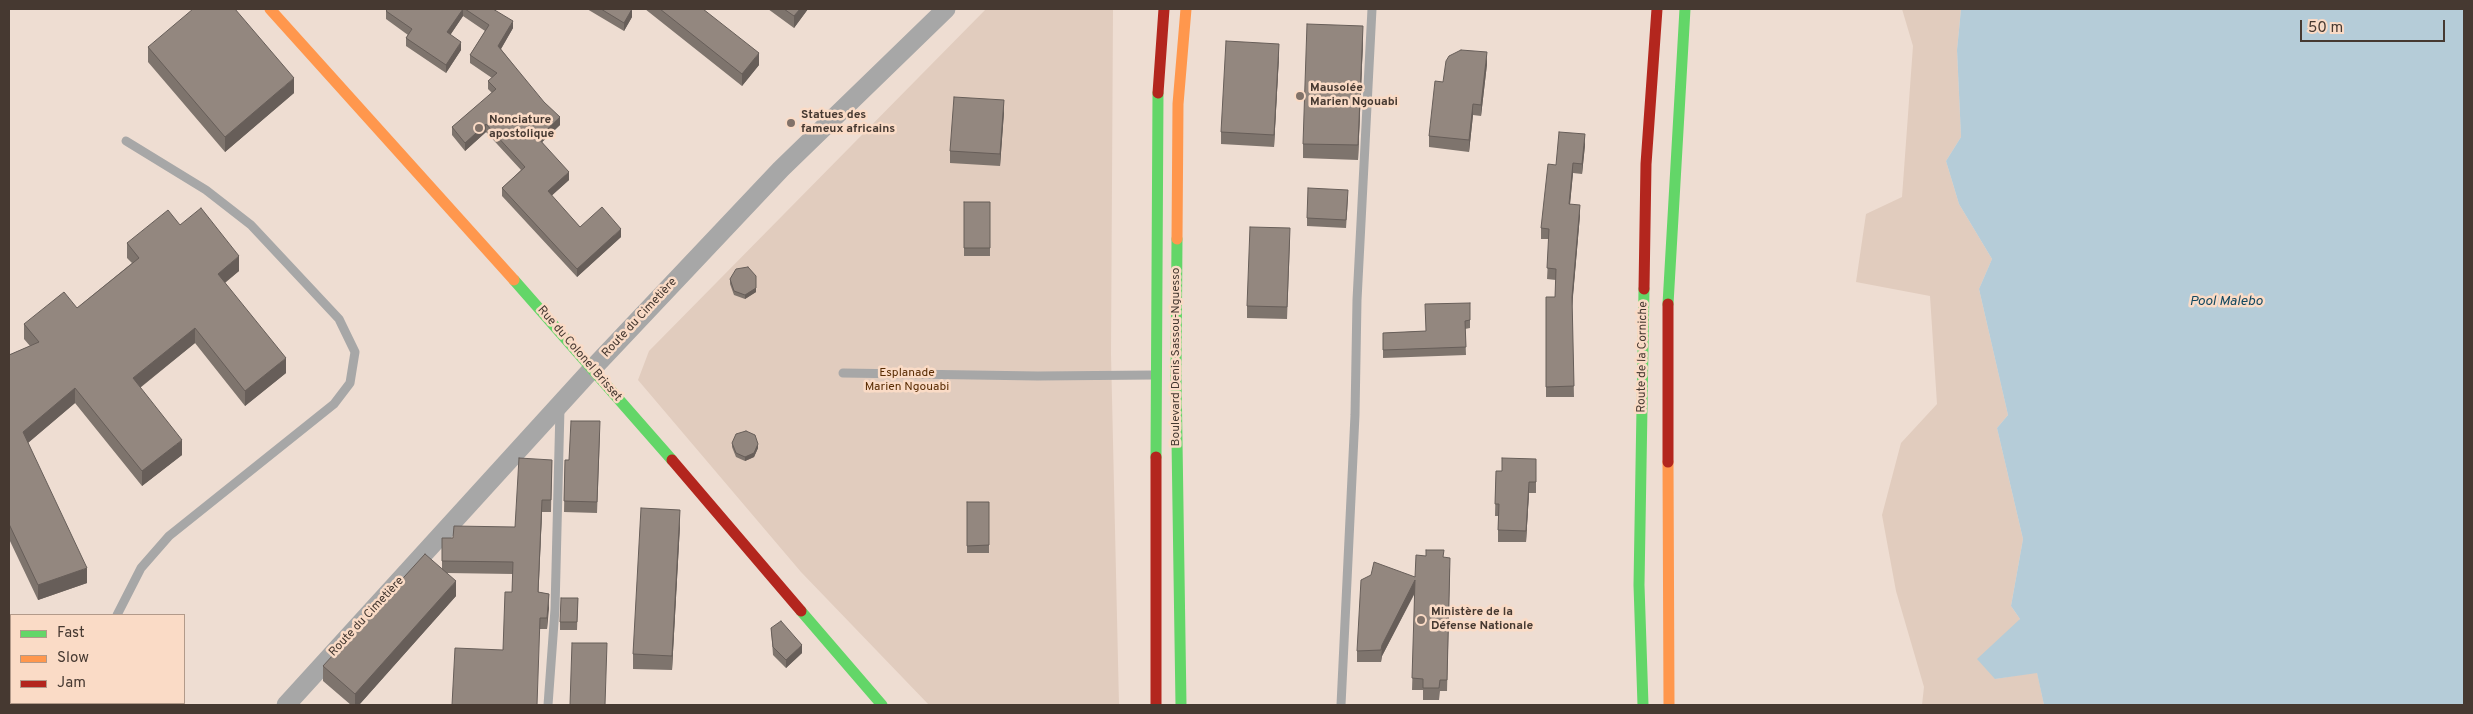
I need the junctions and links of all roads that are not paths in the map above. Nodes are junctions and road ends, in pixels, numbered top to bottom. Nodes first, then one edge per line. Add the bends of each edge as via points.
1 (270, 9) edge
2 (946, 9) edge
3 (1150, 9) edge
4 (1186, 9) edge
5 (1372, 9) edge
6 (1657, 9) edge
7 (1685, 9) edge
8 (1164, 15) edge
9 (126, 141) dead end
10 (593, 368) junction
11 (843, 373) dead end
12 (1156, 375) junction
13 (560, 404) junction
14 (118, 614) edge
15 (286, 705) edge
16 (548, 705) edge
17 (882, 705) edge
18 (1156, 705) edge
19 (1181, 705) edge
20 (1341, 705) edge
21 (1643, 705) edge
22 (1670, 705) edge

1 - 10 main road, Rue du Colonel Brisset
2 - 10 street, Route du Cimetière via 782,169
3 - 8 main road
4 - 19 main road, Boulevard Denis Sassou-Nguesso via 1178,104 1176,356
5 - 20 lane
6 - 21 main road, Route de la Corniche via 1646,164 1639,585
7 - 22 main road, Route de la Corniche via 1667,324
8 - 12 main road, Boulevard Denis Sassou-Nguesso via 1158,66
9 - 14 lane via 206,190 251,225 339,319 355,352 350,383 334,404 168,536 141,568
10 - 13 street, Route du Cimetière
10 - 17 main road, Rue du Colonel Brisset
11 - 12 lane
12 - 18 main road, Boulevard Denis Sassou-Nguesso
13 - 15 street, Route du Cimetière
13 - 16 lane via 555,609

